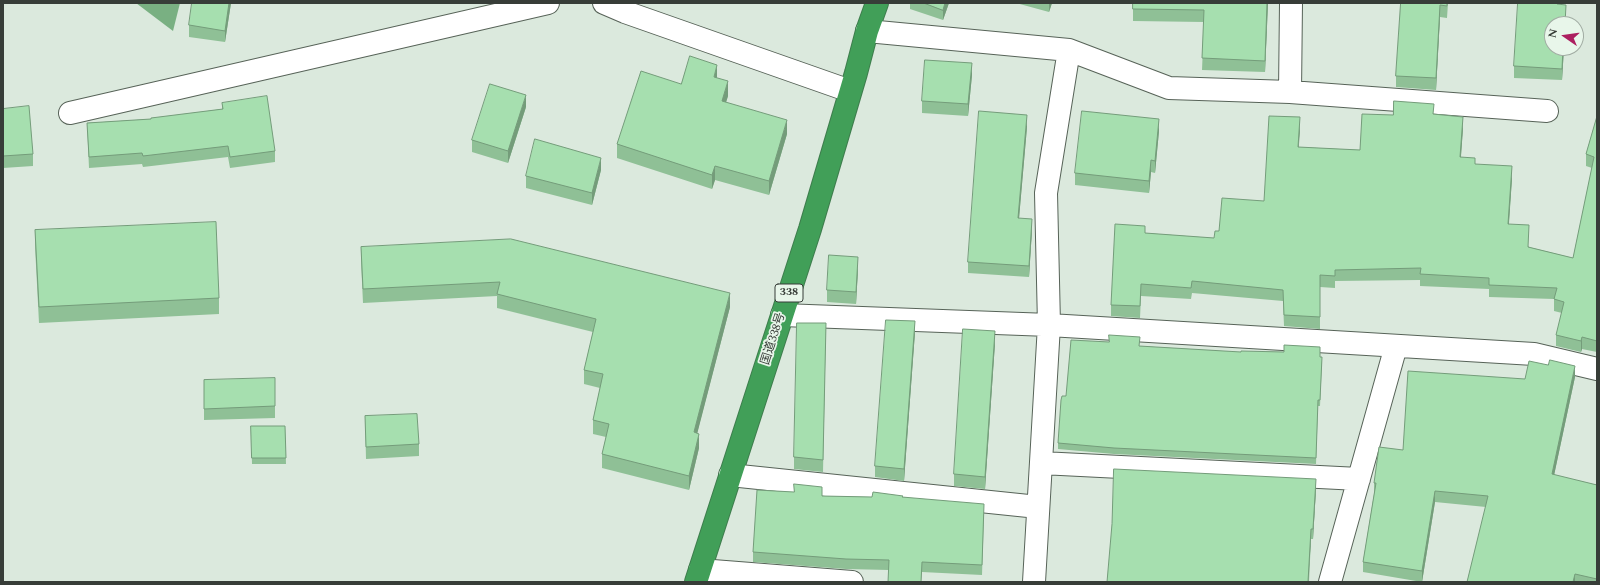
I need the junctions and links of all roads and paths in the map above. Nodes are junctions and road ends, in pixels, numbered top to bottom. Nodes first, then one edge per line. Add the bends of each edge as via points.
1 (548, 3) edge
2 (604, 3) edge
3 (877, 3) edge
4 (1291, 3) edge
5 (624, 8) edge
6 (867, 31) junction
7 (1069, 50) junction
8 (850, 91) junction
9 (1290, 92) junction
10 (1547, 111) dead end
11 (70, 113) dead end
12 (782, 315) junction
13 (1049, 325) junction
14 (1396, 346) junction
15 (1597, 368) edge
16 (1041, 463) junction
17 (730, 474) junction
18 (1359, 479) junction
19 (1038, 507) junction
20 (698, 576) edge
21 (852, 582) edge
22 (1034, 582) edge
23 (1330, 582) edge

1 - 11 street
2 - 5 street
3 - 6 highway, 国道338号 / 338
4 - 9 street
5 - 8 street
6 - 7 street
6 - 8 highway, 国道338号 / 338
7 - 9 street via 1169,88
7 - 13 street via 1046,194
8 - 12 highway, 国道338号 / 338
9 - 10 street
12 - 13 street
12 - 17 highway, 国道338号 / 338
13 - 14 street
13 - 16 street
14 - 15 street via 1534,354
14 - 18 street
16 - 18 street
16 - 19 street
17 - 19 street
17 - 20 highway, 国道338号 / 338
18 - 23 street
19 - 22 street
20 - 21 street

